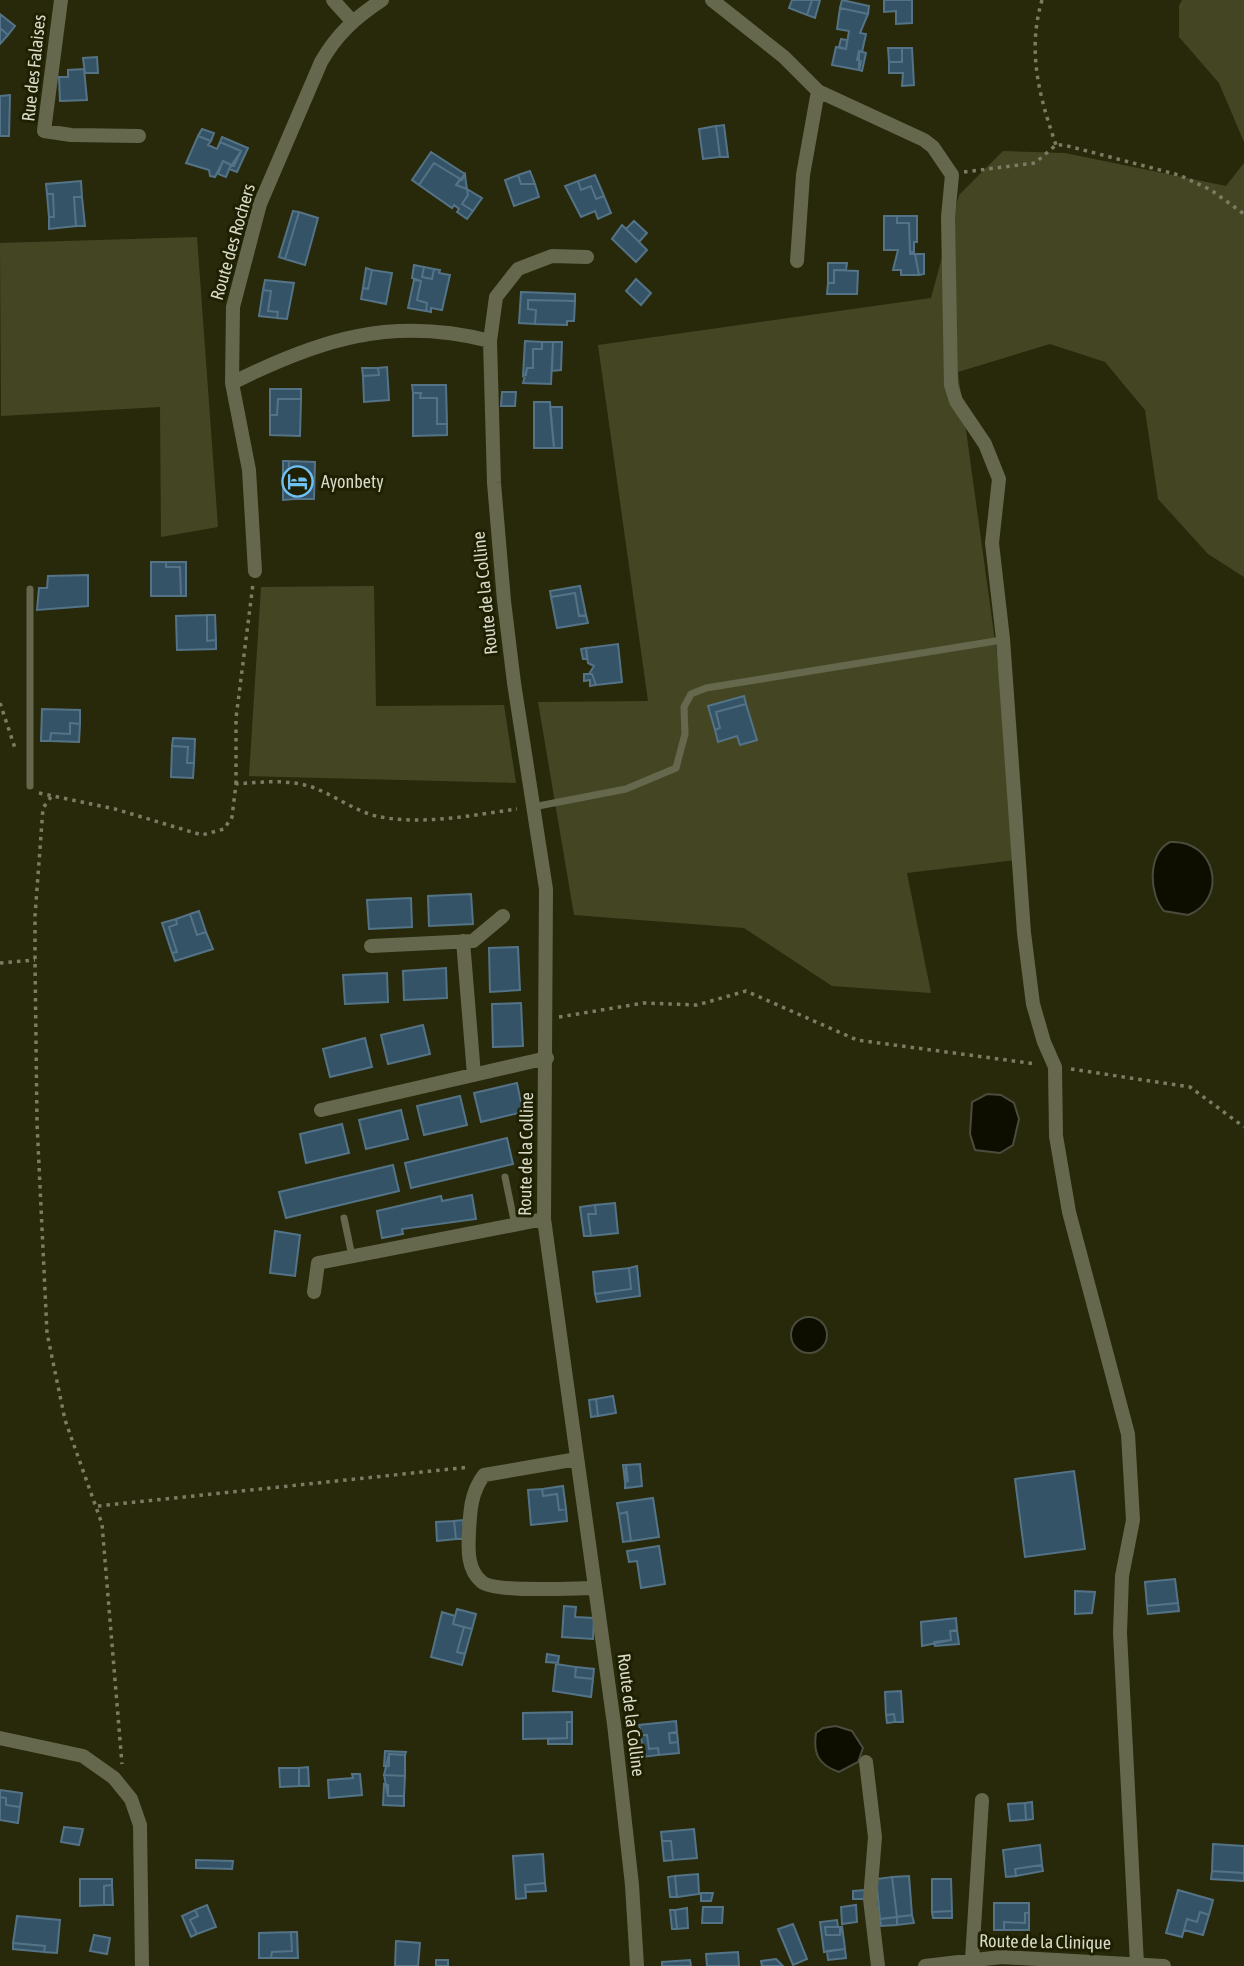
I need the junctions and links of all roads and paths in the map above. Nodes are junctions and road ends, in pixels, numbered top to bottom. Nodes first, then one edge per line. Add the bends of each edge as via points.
1 (61, 0) edge
2 (333, 0) edge
3 (382, 0) edge
4 (712, 0) edge
5 (1042, 0) edge
6 (351, 20) junction
7 (818, 91) junction
8 (139, 136) dead end
9 (1056, 145) junction
10 (952, 175) junction
11 (1244, 214) edge
12 (587, 257) dead end
13 (797, 261) dead end
14 (490, 341) junction
15 (232, 383) junction
16 (255, 571) joint
17 (30, 589) dead end
18 (1003, 639) junction
19 (0, 703) edge
20 (17, 753) dead end
21 (236, 784) junction
22 (30, 786) joint
23 (51, 797) junction
24 (533, 807) junction
25 (503, 916) dead end
26 (463, 941) junction
27 (371, 946) dead end
28 (35, 960) junction
29 (0, 963) edge
30 (547, 1019) junction
31 (547, 1058) junction
32 (1055, 1067) junction
33 (474, 1075) junction
34 (321, 1110) dead end
35 (1244, 1127) edge
36 (505, 1177) dead end
37 (344, 1218) dead end
38 (544, 1219) junction
39 (515, 1225) junction
40 (352, 1256) junction
41 (314, 1292) dead end
42 (577, 1459) junction
43 (476, 1466) dead end
44 (98, 1506) junction
45 (594, 1588) junction
46 (0, 1738) edge
47 (866, 1762) dead end
48 (114, 1778) junction
49 (982, 1800) dead end
50 (971, 1959) junction
51 (1137, 1964) junction
52 (142, 1966) edge
53 (637, 1966) edge
54 (878, 1966) edge
55 (925, 1966) edge
56 (1164, 1966) edge

1 - 8 street, Rue des Falaises via 44,131
2 - 6 street
3 - 6 street, Route des Rochers
4 - 7 street via 784,57
5 - 9 path via 1034,48 1037,86
6 - 15 street, Route des Rochers via 321,62 260,204 233,307
7 - 10 street via 924,140
7 - 13 street via 803,175
9 - 10 path via 1035,163
9 - 11 path via 1179,175 1212,190
10 - 18 street via 948,217 951,384 999,479 992,543
12 - 14 street, Route de la Colline via 552,256 518,269 496,298
14 - 15 street via 434,331 379,330 315,345
14 - 24 street, Route de la Colline via 494,483 504,601
15 - 16 street, Route des Rochers via 248,470
16 - 21 path via 236,718
17 - 22 lane
18 - 24 lane via 706,688 691,694 684,707 685,734 676,768 626,789
18 - 32 street via 1024,933 1035,1012
19 - 20 path
21 - 23 path via 232,817 224,829 202,835 115,809
21 - 24 path via 270,781 302,785 379,817 447,817
22 - 23 path
23 - 28 path via 43,808
24 - 30 street, Route de la Colline via 546,889
25 - 26 street via 473,941
26 - 27 street
26 - 33 street
28 - 29 path
28 - 44 path via 47,1333 65,1420
30 - 31 street, Route de la Colline
30 - 32 path via 644,1003 697,1005 746,991 857,1040
31 - 33 street
31 - 38 street, Route de la Colline
32 - 35 path via 1190,1087
32 - 51 street via 1060,1167 1083,1270 1124,1413 1132,1478 1133,1520 1120,1611
33 - 34 street
36 - 39 lane
37 - 40 lane
38 - 39 street
38 - 42 street, Route de la Colline
39 - 40 street
40 - 41 street via 318,1263
42 - 45 street, Route de la Colline
42 - 45 street via 484,1475 470,1511 468,1555 475,1576 484,1585
43 - 44 path
44 - 48 path via 124,1761
45 - 53 street, Route de la Colline via 631,1871
46 - 48 street via 83,1756
47 - 54 street via 875,1837 870,1899
48 - 52 street via 131,1799 140,1825
49 - 50 street
50 - 51 street, Route de la Clinique via 1062,1958
50 - 55 street, Route de la Clinique
51 - 56 street, Route de la Clinique

